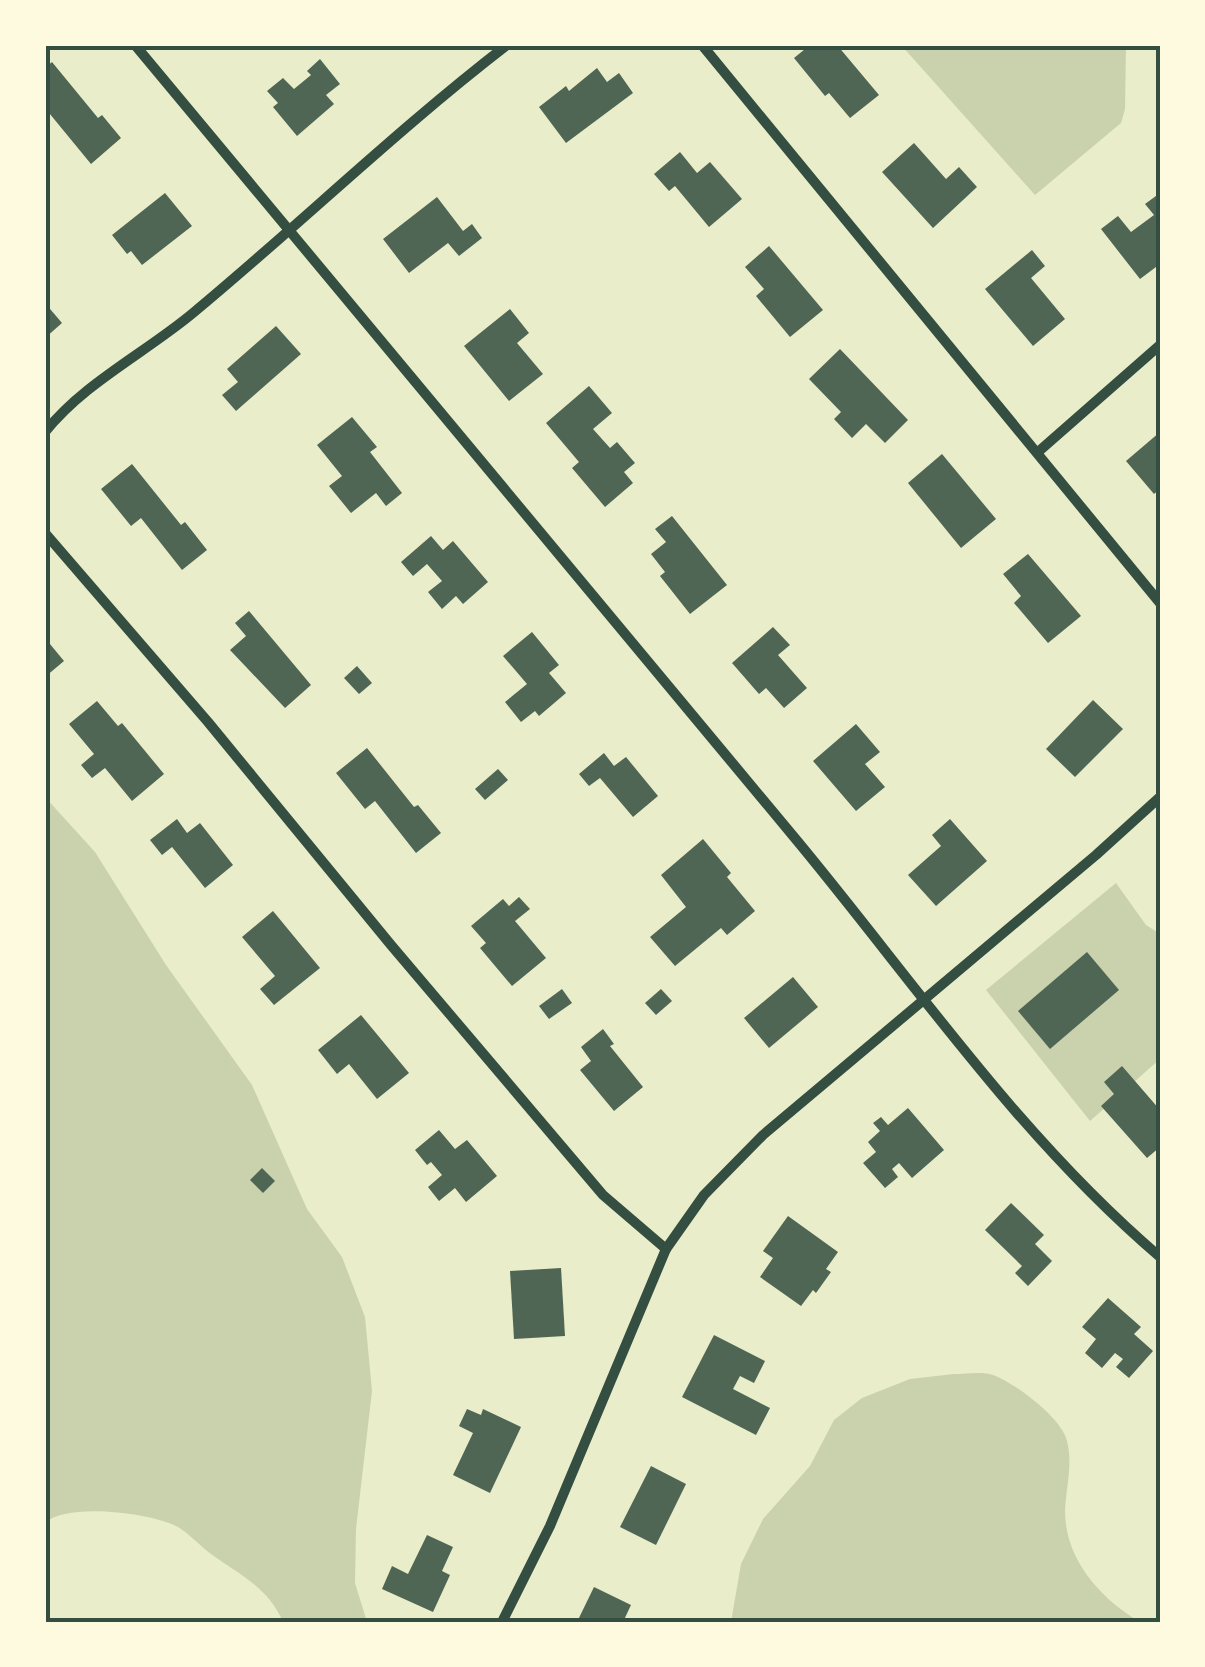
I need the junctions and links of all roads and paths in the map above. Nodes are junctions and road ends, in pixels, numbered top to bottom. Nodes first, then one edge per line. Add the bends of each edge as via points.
1 (134, 45) edge
2 (507, 45) edge
3 (702, 45) edge
4 (290, 232) junction
5 (1160, 345) edge
6 (45, 432) edge
7 (1038, 452) junction
8 (45, 532) edge
9 (1160, 602) edge
10 (1160, 797) edge
11 (922, 1002) junction
12 (666, 1249) junction
13 (1160, 1257) edge
14 (502, 1622) edge

1 - 4 street
2 - 4 street
3 - 7 street
4 - 6 street via 179,325 63,409
4 - 11 street via 792,835
5 - 7 street
7 - 9 street
8 - 12 street via 603,1195
10 - 11 street
11 - 12 street via 764,1135 704,1195
11 - 13 street via 1039,1140
12 - 14 street via 550,1526

